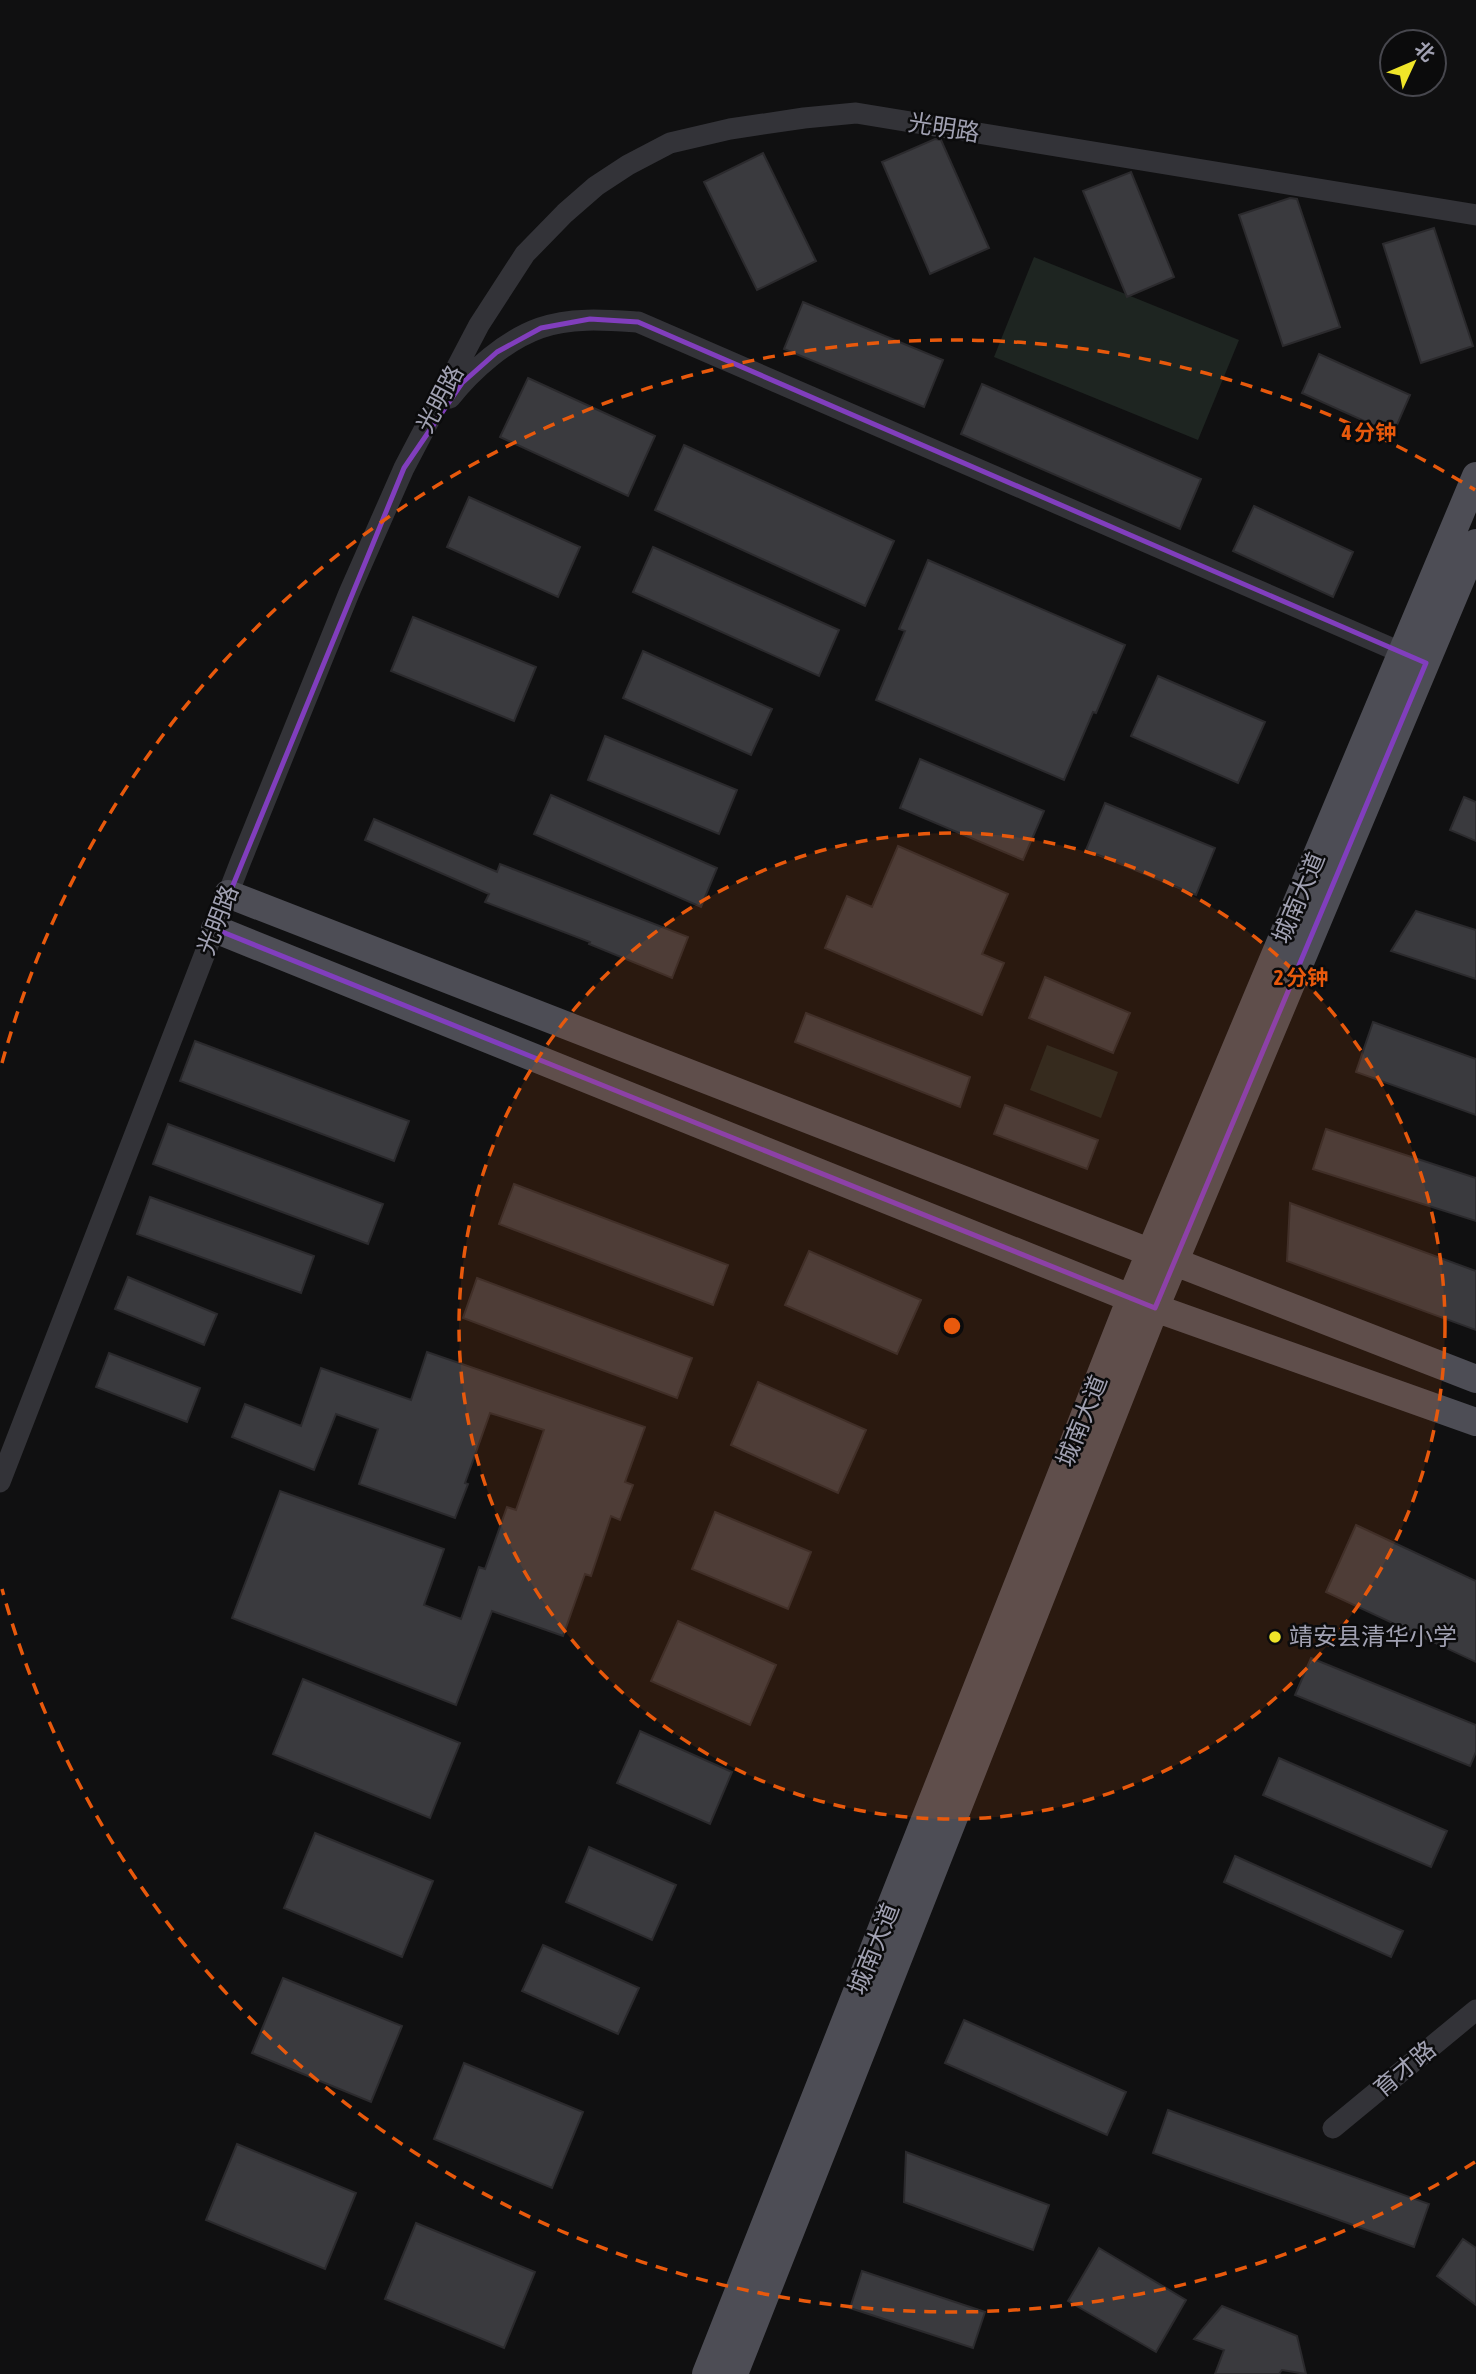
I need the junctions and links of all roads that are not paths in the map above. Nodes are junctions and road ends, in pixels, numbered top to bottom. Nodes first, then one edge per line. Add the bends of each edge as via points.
1 (1476, 215) edge
2 (404, 468) junction
3 (1476, 476) edge
4 (1476, 543) edge
5 (1414, 658) junction
6 (228, 894) junction
7 (215, 929) junction
8 (1162, 1257) junction
9 (1143, 1303) junction
10 (1476, 1379) edge
11 (1476, 1422) edge
12 (0, 1482) edge
13 (1476, 2010) edge
14 (1333, 2128) dead end
15 (706, 2374) edge
16 (734, 2374) edge

1 - 2 street, 光明路 via 856,113 779,121 670,143 596,186 525,254 479,325
2 - 5 street via 462,383 496,352 541,328 590,320 638,322
2 - 6 street, 光明路
3 - 5 main road, 城南大道
4 - 5 main road, 城南大道
5 - 8 main road, 城南大道
6 - 7 street, 光明路
6 - 8 main road
7 - 9 main road
7 - 12 street, 光明路
8 - 9 main road, 城南大道
8 - 10 main road
9 - 11 main road
9 - 15 main road, 城南大道
9 - 16 main road, 城南大道
13 - 14 street, 育才路

